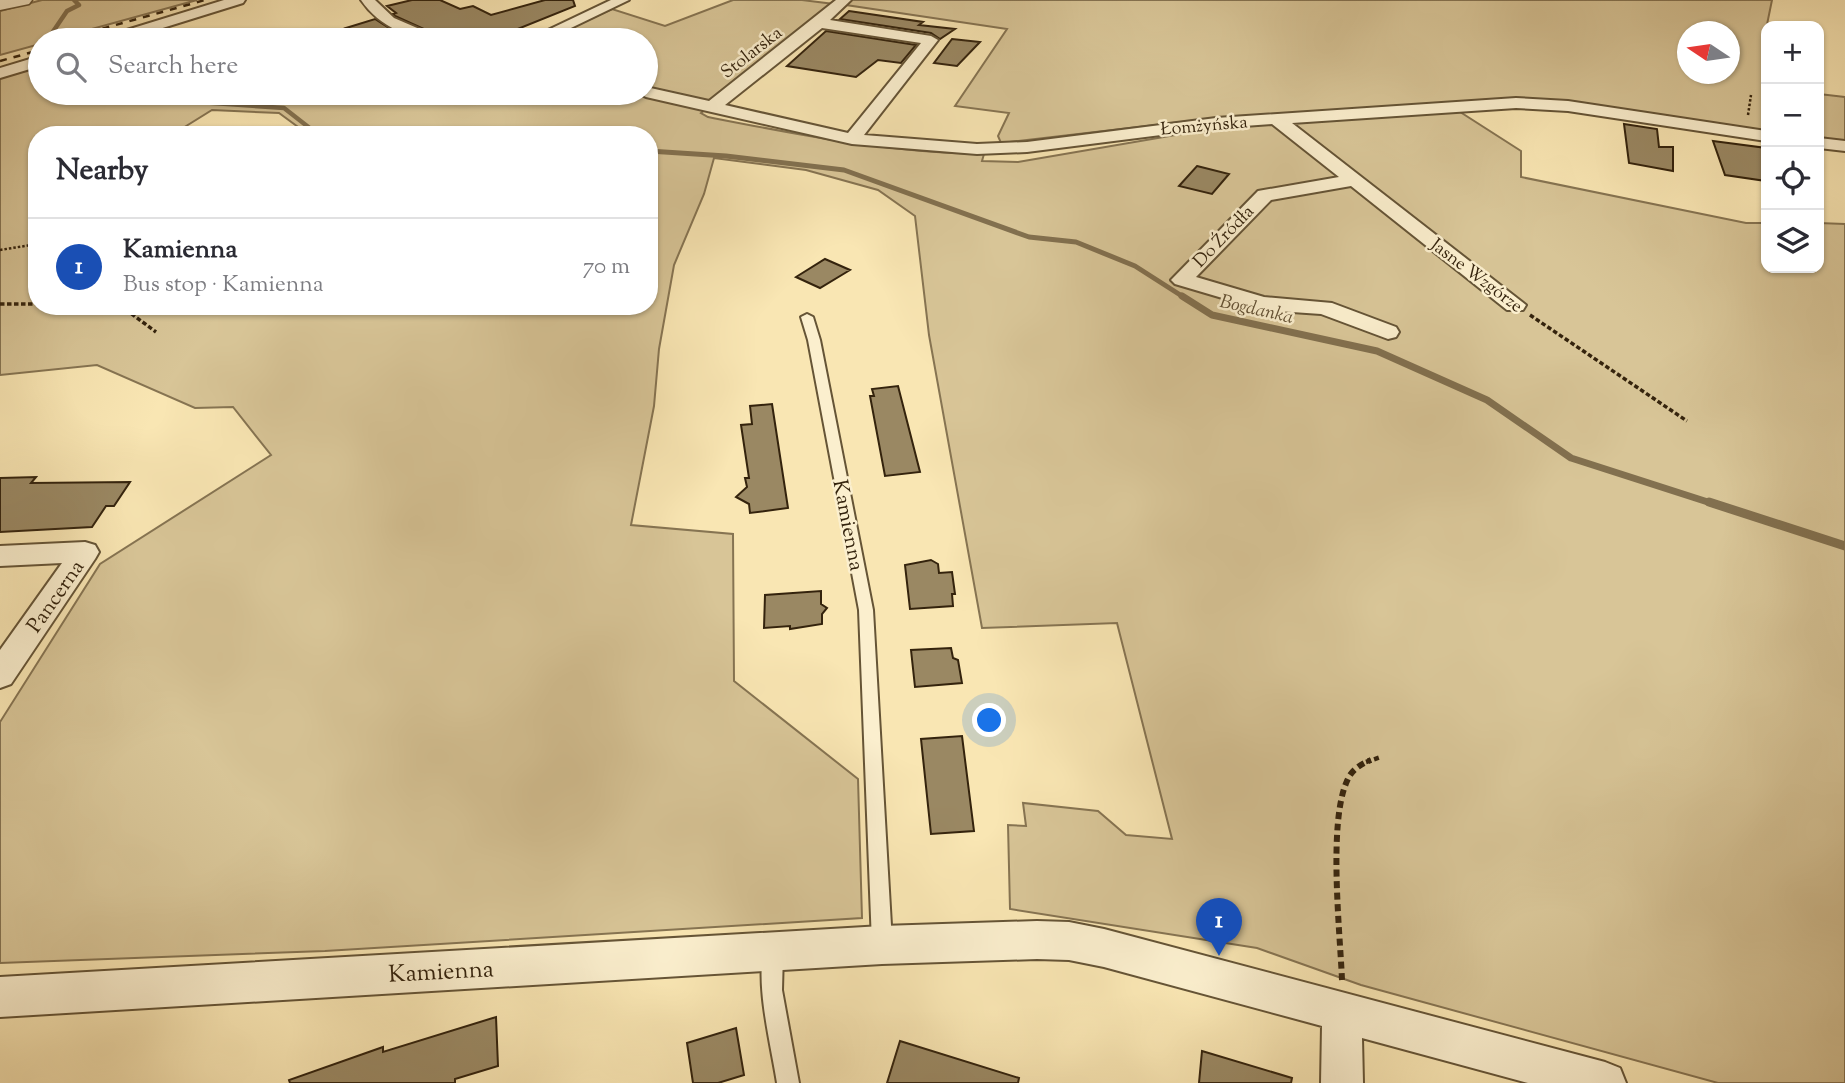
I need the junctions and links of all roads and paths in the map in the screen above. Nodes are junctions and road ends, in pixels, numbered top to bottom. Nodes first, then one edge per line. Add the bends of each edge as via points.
1 (23, 0) edge
2 (238, 0) edge
3 (368, 0) edge
4 (622, 0) edge
5 (844, 0) edge
6 (0, 5) edge
7 (819, 23) junction
8 (148, 28) edge
9 (406, 28) edge
10 (560, 28) edge
11 (28, 65) edge
12 (0, 74) edge
13 (658, 95) edge
14 (712, 107) junction
15 (1275, 118) junction
16 (1761, 135) edge
17 (852, 139) junction
18 (1824, 144) edge
19 (1845, 146) edge
20 (1353, 180) junction
21 (28, 245) edge
22 (0, 250) edge
23 (0, 304) edge
24 (28, 304) edge
25 (1515, 305) joint
26 (133, 315) edge
27 (807, 317) dead end
28 (156, 332) dead end
29 (1388, 332) dead end
30 (1687, 421) dead end
31 (0, 556) edge
32 (0, 675) edge
33 (1381, 757) dead end
34 (882, 945) junction
35 (773, 951) junction
36 (0, 997) edge
37 (1342, 1012) junction
38 (788, 1083) edge
39 (1342, 1083) edge
40 (1605, 1083) edge

1 - 6 street
2 - 8 street
3 - 9 street via 376,11
4 - 10 street
5 - 7 street, Stolarska
7 - 14 street, Stolarska
7 - 17 street via 930,40
11 - 12 street
13 - 14 street, Łomżyńska
14 - 17 street, Łomżyńska
15 - 16 street, Łomżyńska via 1542,103
15 - 17 street, Łomżyńska via 1004,149
15 - 20 street, Jasne Wzgórze
18 - 19 street
20 - 25 street, Jasne Wzgórze
20 - 29 street, Do Źródła via 1260,198 1182,280 1263,303 1324,308
21 - 22 path
23 - 24 path
25 - 30 path, Jasne Wzgórze
26 - 28 path
27 - 34 lane, Kamienna via 866,610
31 - 32 street, Pancerna via 85,552
33 - 37 path via 1361,762 1346,781 1340,813
34 - 35 street, Kamienna
34 - 37 street, Kamienna via 1080,943
35 - 36 street, Kamienna
35 - 38 lane via 772,990
37 - 39 street
37 - 40 street, Kamienna

